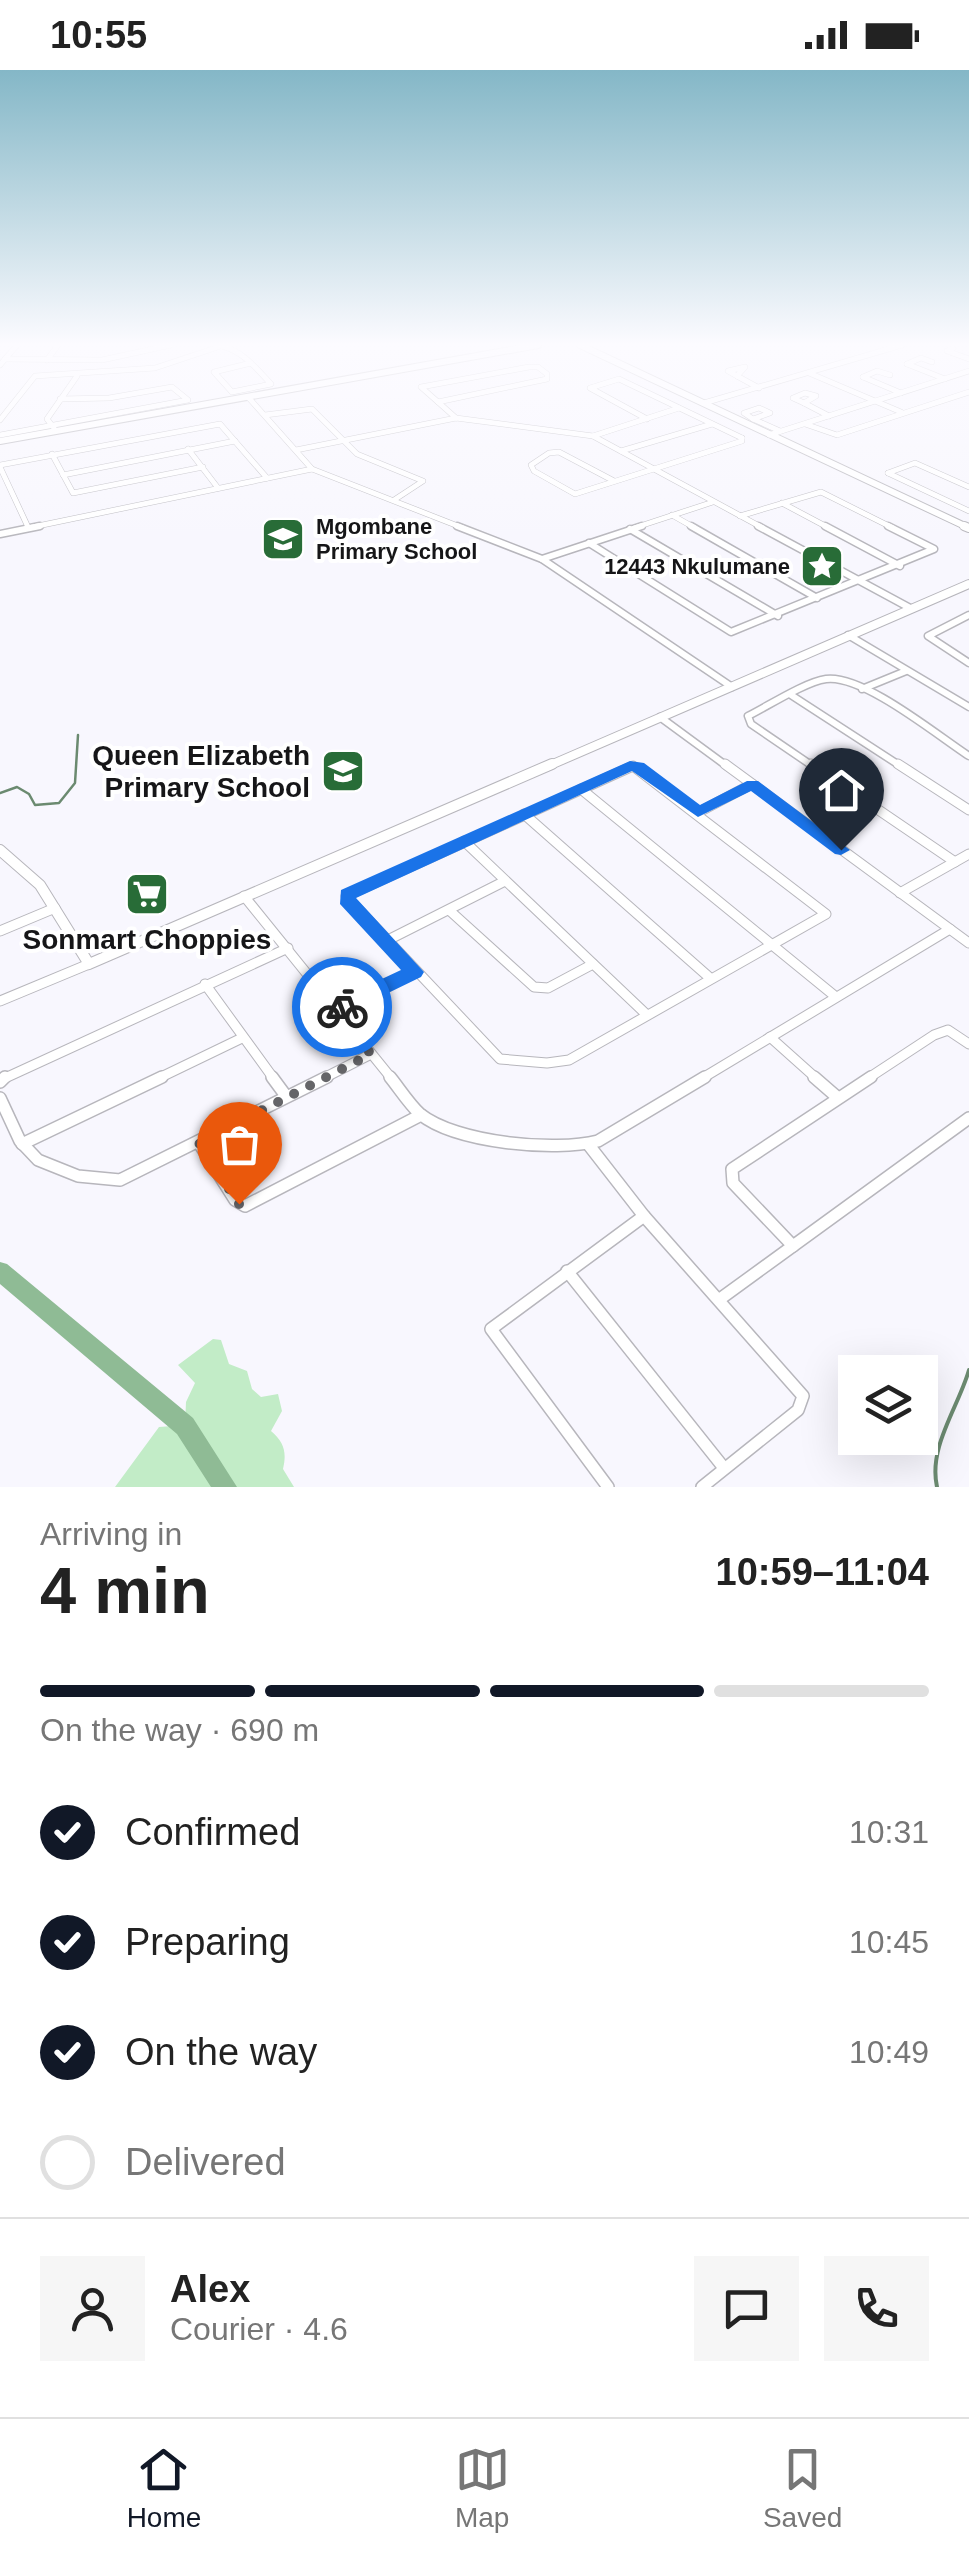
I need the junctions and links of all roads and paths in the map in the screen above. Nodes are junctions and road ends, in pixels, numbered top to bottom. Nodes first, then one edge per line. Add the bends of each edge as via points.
1 (52, 411) edge
2 (129, 411) edge
3 (170, 411) edge
4 (261, 411) edge
5 (291, 411) edge
6 (315, 411) edge
7 (448, 411) edge
8 (633, 411) edge
9 (670, 411) edge
10 (685, 411) edge
11 (720, 411) edge
12 (818, 411) edge
13 (844, 411) edge
14 (905, 411) edge
15 (902, 412) joint
16 (265, 415) junction
17 (829, 416) junction
18 (456, 418) junction
19 (647, 419) junction
20 (753, 419) dead end
21 (712, 424) junction
22 (806, 424) junction
23 (51, 426) junction
24 (60, 431) junction
25 (780, 431) junction
26 (768, 435) junction
27 (593, 436) junction
28 (0, 438) edge
29 (344, 440) junction
30 (235, 441) junction
31 (188, 450) junction
32 (296, 450) junction
33 (621, 451) junction
34 (52, 454) junction
35 (0, 466) edge
36 (203, 467) junction
37 (312, 469) junction
38 (654, 469) junction
39 (63, 474) junction
40 (267, 478) junction
41 (614, 481) junction
42 (969, 486) edge
43 (218, 488) junction
44 (10, 490) junction
45 (0, 492) edge
46 (394, 500) junction
47 (714, 502) junction
48 (782, 503) junction
49 (969, 511) edge
50 (672, 515) junction
51 (740, 516) junction
52 (28, 527) junction
53 (969, 528) edge
54 (630, 530) junction
55 (0, 534) edge
56 (590, 544) junction
57 (542, 558) junction
58 (900, 566) junction
59 (861, 581) junction
60 (968, 585) edge
61 (817, 598) junction
62 (910, 608) junction
63 (778, 616) junction
64 (967, 619) edge
65 (848, 635) junction
66 (969, 663) edge
67 (906, 671) junction
68 (732, 687) junction
69 (862, 690) junction
70 (791, 694) junction
71 (969, 707) edge
72 (660, 717) junction
73 (969, 756) edge
74 (752, 784) junction
75 (581, 789) junction
76 (969, 810) edge
77 (698, 812) junction
78 (524, 814) junction
79 (464, 841) junction
80 (0, 850) edge
81 (969, 854) edge
82 (955, 862) junction
83 (505, 882) junction
84 (900, 893) junction
85 (244, 896) junction
86 (55, 908) junction
87 (449, 910) junction
88 (950, 928) junction
89 (0, 931) edge
90 (386, 941) junction
91 (969, 942) edge
92 (771, 946) junction
93 (288, 948) junction
94 (89, 964) junction
95 (592, 964) junction
96 (414, 972) junction
97 (710, 978) junction
98 (205, 984) junction
99 (836, 997) junction
100 (0, 1001) edge
101 (335, 1010) junction
102 (647, 1016) junction
103 (770, 1037) junction
104 (242, 1038) junction
105 (969, 1044) edge
106 (371, 1054) junction
107 (0, 1082) edge
108 (286, 1096) junction
109 (0, 1098) edge
110 (837, 1098) junction
111 (421, 1115) junction
112 (969, 1118) edge
113 (199, 1143) junction
114 (22, 1144) junction
115 (588, 1144) junction
116 (644, 1216) junction
117 (794, 1246) junction
118 (567, 1271) junction
119 (720, 1298) junction
120 (724, 1468) junction
121 (608, 1487) edge
122 (702, 1487) edge

1 - 23 street via 46,420
2 - 23 street
3 - 24 street
4 - 16 street
5 - 16 street
6 - 29 street
7 - 18 street
8 - 19 street
9 - 19 street
10 - 21 street
11 - 26 street
12 - 17 street
13 - 17 street
14 - 15 street
15 - 22 street via 837,435
16 - 32 street
17 - 22 street
18 - 27 street
18 - 29 street
19 - 27 street
20 - 25 street
21 - 33 street
21 - 38 street via 742,440
22 - 25 street
23 - 24 street
23 - 28 street
24 - 28 street
25 - 26 street
26 - 53 street
27 - 33 street
29 - 32 street
29 - 46 street via 360,456 423,481
30 - 31 street
30 - 34 street via 217,424
30 - 40 street
31 - 36 street
31 - 39 street
32 - 37 street
33 - 38 street
34 - 35 street
34 - 39 street
35 - 44 street
36 - 39 street via 73,494
36 - 43 street
37 - 40 street
37 - 46 street
38 - 41 street
38 - 47 street
40 - 43 street
41 - 41 street via 573,494 531,465 560,452
42 - 49 street via 918,464 887,472
43 - 52 street
44 - 45 street
44 - 52 street
46 - 57 street
47 - 50 street
47 - 51 street
48 - 51 street
48 - 58 street
48 - 58 street via 820,492 934,549
50 - 54 street
50 - 61 street
51 - 59 street
52 - 55 street
54 - 56 street
54 - 63 street
56 - 57 street
56 - 63 street via 726,631
57 - 68 street
58 - 59 street
59 - 61 street
59 - 62 street
60 - 62 street
61 - 63 street
62 - 65 street
64 - 66 street via 928,636
65 - 67 street
65 - 68 street
67 - 69 street
67 - 71 street
68 - 72 street
69 - 70 street via 831,678
69 - 73 street
70 - 76 street
70 - 82 street via 752,711 748,720
72 - 74 street
72 - 85 street
74 - 77 street
74 - 84 street
75 - 77 street via 636,766
75 - 78 street
75 - 92 street
77 - 92 street via 825,910
78 - 79 street
78 - 97 street
79 - 83 street
79 - 90 street via 348,894
80 - 86 street via 24,866
81 - 82 street
82 - 84 street
83 - 87 street
83 - 95 street
84 - 88 street
85 - 93 street
85 - 94 street
86 - 89 street
86 - 94 street
87 - 90 street
87 - 95 street via 534,987 548,988
88 - 91 street
88 - 99 street
90 - 96 street
92 - 97 street
92 - 99 street
93 - 98 street
93 - 101 street
94 - 100 street
95 - 102 street
96 - 101 street
96 - 102 street via 492,1054 511,1061 569,1060
97 - 102 street
98 - 104 street
98 - 107 street
99 - 103 street
101 - 106 street
103 - 110 street
103 - 115 street
104 - 108 street
104 - 114 street
105 - 110 street via 942,1031
106 - 108 street
106 - 111 street
108 - 113 street
109 - 114 street
110 - 117 street via 732,1169 733,1183
111 - 113 street via 245,1206
111 - 115 street via 494,1140
112 - 117 street
113 - 114 street via 110,1183 37,1161
115 - 116 street
116 - 118 street
116 - 119 street
117 - 119 street
118 - 120 street
118 - 121 street via 492,1329
119 - 120 street via 803,1396 798,1410
120 - 122 street

